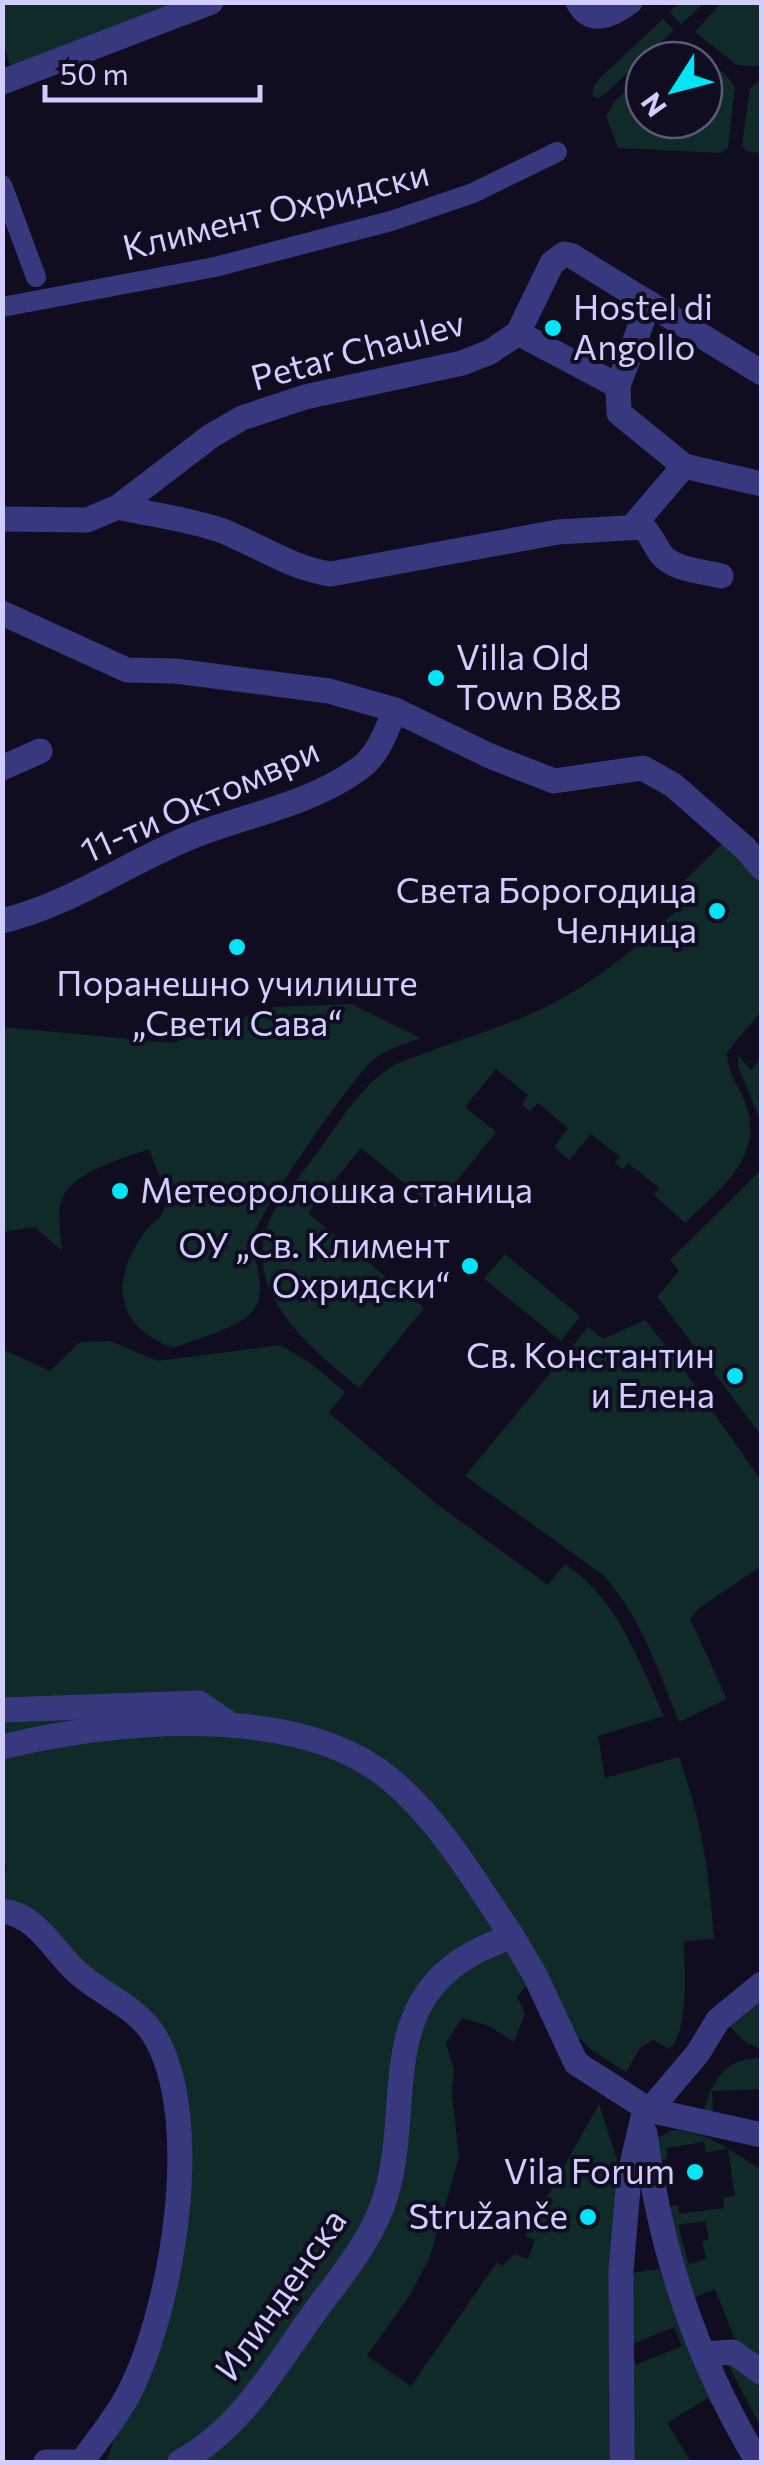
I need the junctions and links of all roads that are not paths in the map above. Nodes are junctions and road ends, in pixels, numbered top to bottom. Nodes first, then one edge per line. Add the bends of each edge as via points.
1 (211, 2) edge
2 (578, 2) edge
3 (630, 2) edge
4 (5, 72) edge
5 (556, 152) dead end
6 (2, 185) edge
7 (36, 277) dead end
8 (649, 303) junction
9 (2, 308) edge
10 (518, 333) junction
11 (762, 372) edge
12 (618, 386) junction
13 (684, 466) junction
14 (762, 484) edge
15 (118, 507) junction
16 (2, 519) edge
17 (634, 526) junction
18 (721, 576) dead end
19 (2, 613) edge
20 (395, 710) junction
21 (40, 751) dead end
22 (2, 768) edge
23 (762, 868) edge
24 (2, 921) edge
25 (2, 1710) edge
26 (227, 1722) junction
27 (2, 1746) edge
28 (2, 1911) edge
29 (512, 1936) junction
30 (762, 1984) edge
31 (646, 2114) junction
32 (762, 2135) edge
33 (704, 2354) junction
34 (762, 2373) edge
35 (46, 2462) edge
36 (82, 2462) edge
37 (180, 2462) edge
38 (622, 2462) edge
39 (758, 2462) edge

1 - 4 street
2 - 3 street via 594,17
5 - 9 street, Климент Охридски via 473,193 391,220 215,268
6 - 7 street
8 - 10 street, Petar Chaulev via 572,256 560,256
8 - 11 street
8 - 12 street
10 - 12 street, Petar Chaulev
10 - 15 street, Petar Chaulev via 462,363 304,397 242,418
12 - 13 street via 619,413
13 - 14 street
13 - 17 street
15 - 16 street, Petar Chaulev via 87,520
15 - 17 street via 185,519 331,574 558,532
17 - 18 street via 643,526 662,557
19 - 20 street via 126,670 175,670 329,692
20 - 23 street via 554,781 643,768 674,785
20 - 24 street, 11-ти Октомври via 381,744 357,770
21 - 22 street
25 - 26 street via 199,1702
26 - 27 street
26 - 29 street via 302,1736 379,1771 430,1818
28 - 36 street via 19,1913 40,1930 75,1970 154,2035 171,2078 179,2127 174,2235 160,2310 129,2395
29 - 31 street via 576,2063
29 - 37 street, Илинденска via 468,1956 424,1996 408,2032 394,2158 376,2222 258,2394 232,2424
30 - 31 street via 718,2020
31 - 32 street
31 - 33 street via 654,2202
31 - 38 street via 629,2177 621,2270
33 - 34 street via 733,2352
33 - 39 street
35 - 36 street

